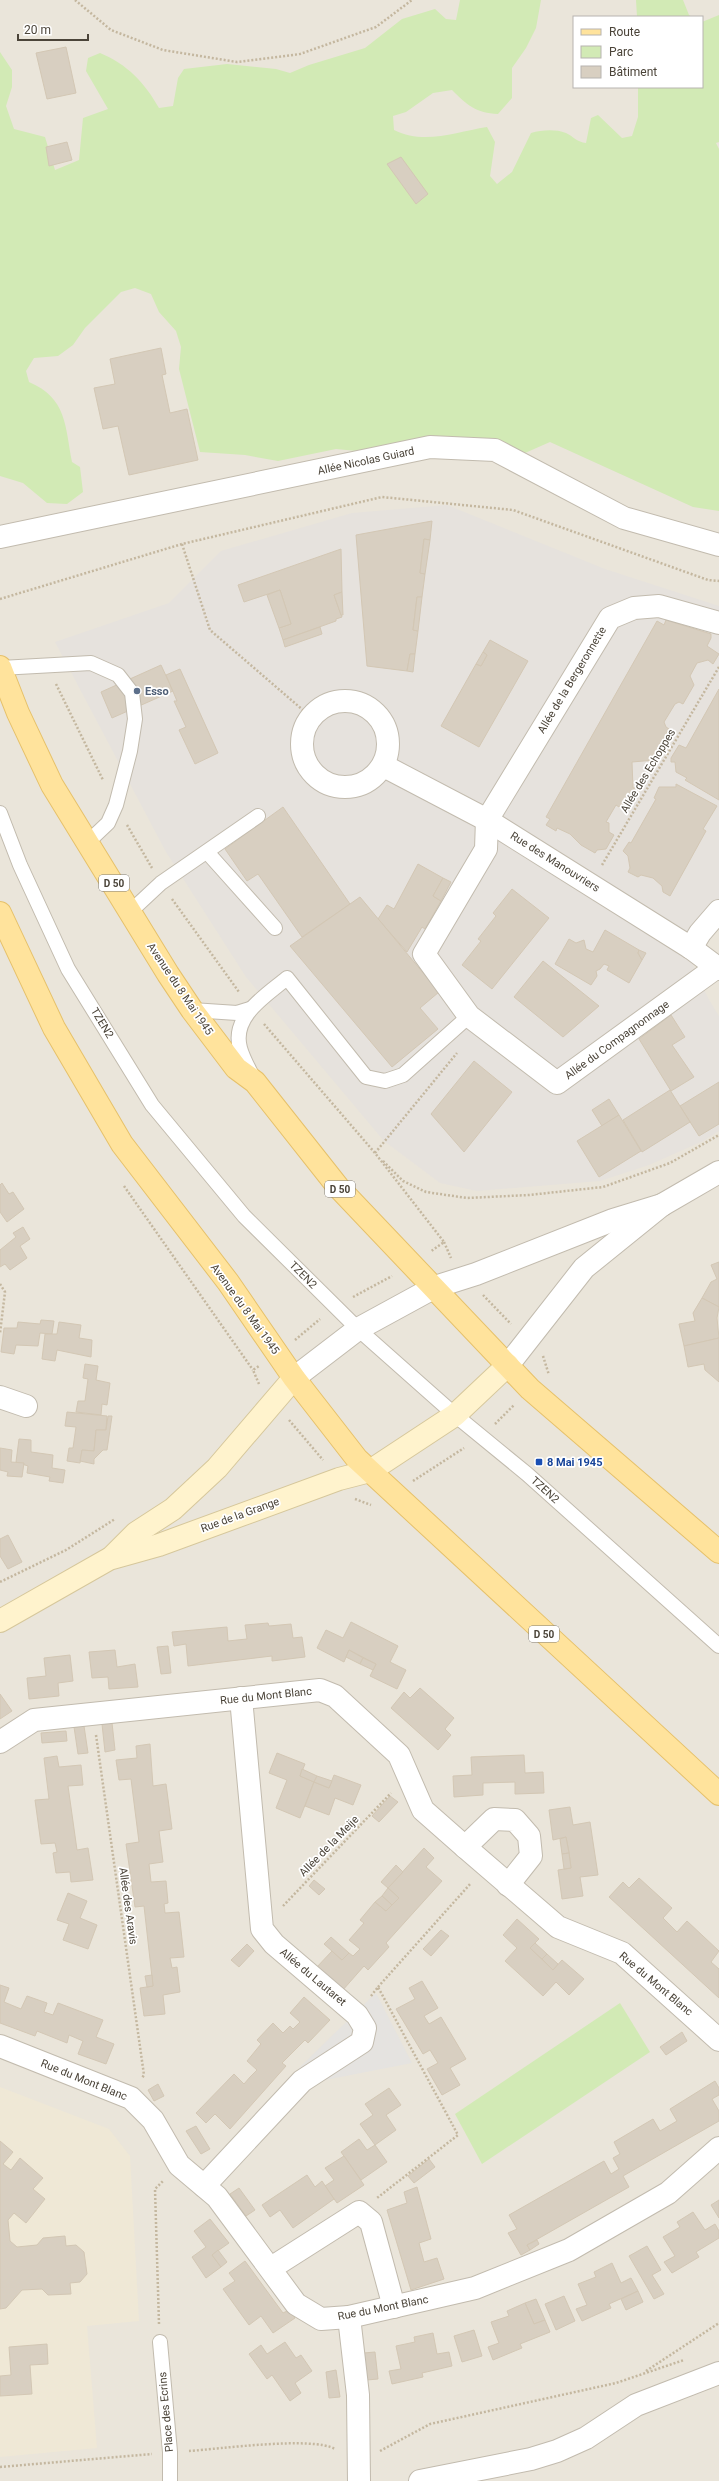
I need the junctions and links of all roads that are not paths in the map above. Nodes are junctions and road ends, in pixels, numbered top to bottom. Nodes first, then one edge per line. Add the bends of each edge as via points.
1 (0, 537) edge
2 (719, 545) edge
3 (719, 623) edge
4 (0, 667) edge
5 (384, 766) junction
6 (0, 813) edge
7 (258, 816) dead end
8 (487, 820) junction
9 (89, 841) junction
10 (207, 852) junction
11 (131, 911) junction
12 (719, 911) edge
13 (0, 912) edge
14 (275, 928) dead end
15 (691, 948) junction
16 (718, 968) edge
17 (250, 1009) junction
18 (192, 1010) junction
19 (469, 1016) junction
20 (255, 1082) junction
21 (719, 1172) edge
22 (662, 1205) junction
23 (434, 1287) junction
24 (358, 1329) junction
25 (508, 1365) junction
26 (294, 1378) junction
27 (0, 1397) edge
28 (26, 1406) dead end
29 (455, 1415) junction
30 (370, 1471) junction
31 (719, 1552) edge
32 (109, 1559) junction
33 (0, 1621) edge
34 (719, 1646) edge
35 (241, 1698) junction
36 (0, 1742) edge
37 (719, 1794) edge
38 (465, 1847) junction
39 (508, 1884) junction
40 (719, 2040) edge
41 (0, 2046) edge
42 (719, 2148) edge
43 (204, 2186) junction
44 (271, 2268) junction
45 (394, 2307) junction
46 (349, 2317) junction
47 (160, 2342) road end
48 (719, 2373) edge
49 (170, 2481) edge
50 (359, 2481) edge
51 (420, 2481) edge

1 - 2 street, Allée Nicolas Guiard via 430,447 495,450 624,518
3 - 8 street, Allée de la Bergeronnette via 659,606 634,608 610,618
4 - 9 main road, Avenue du 8 Mai 1945 / D 50 via 18,714 52,785
4 - 9 lane via 91,664 118,675 132,693 135,719 130,751 116,805 108,823
5 - 5 street via 390,745 385,724 370,708 350,700 328,704 311,717 302,736 303,756 313,774 330,785 350,788 370,781
5 - 8 street, Rue des Manouvriers
6 - 24 lane, TZEN2 via 20,865 68,969 152,1105 244,1216
7 - 10 lane
8 - 15 street, Rue des Manouvriers
8 - 19 street, Allée du Compagnonnage via 486,848 424,954
9 - 11 main road, Avenue du 8 Mai 1945 / D 50
10 - 11 lane via 161,883
10 - 14 lane
11 - 18 main road, Avenue du 8 Mai 1945 / D 50
12 - 15 street
13 - 26 main road, Avenue du 8 Mai 1945 via 54,1028 122,1144 228,1282
15 - 16 street, Rue des Manouvriers
16 - 19 street, Allée du Compagnonnage via 558,1083
17 - 18 lane via 237,1012
17 - 19 lane via 287,978 366,1077 385,1081 403,1075
17 - 20 lane via 240,1027 240,1047
18 - 20 main road, Avenue du 8 Mai 1945 / D 50 via 236,1068
20 - 23 main road, Avenue du 8 Mai 1945 / D 50 via 338,1187
21 - 22 street
22 - 23 street via 613,1220 476,1274
22 - 25 street via 584,1268
23 - 24 street
23 - 25 main road, Avenue du 8 Mai 1945
24 - 26 street
24 - 29 lane, TZEN2
25 - 29 street, Rue de la Grange
25 - 31 main road, Avenue du 8 Mai 1945 via 530,1389
26 - 30 main road, Avenue du 8 Mai 1945 via 357,1459
26 - 32 street, Rue de la Grange via 217,1468 173,1509 136,1533
27 - 28 street
29 - 30 street, Rue de la Grange
29 - 34 lane, TZEN2 via 527,1474
30 - 32 street, Rue de la Grange via 339,1479 159,1544
30 - 37 main road, D 50
32 - 33 street, Rue de la Grange
35 - 36 street, Rue du Mont Blanc via 34,1720
35 - 38 street, Rue du Mont Blanc via 320,1690 336,1696 399,1755 423,1810
35 - 43 street, Allée du Lautaret via 262,1928 274,1944 357,2015 365,2028 362,2042 302,2081
38 - 39 street, Rue du Mont Blanc
38 - 39 street via 494,1819 515,1820 529,1836 530,1856
39 - 40 street, Rue du Mont Blanc via 558,1927 622,1953
41 - 43 street, Rue du Mont Blanc via 131,2098 152,2120 179,2165
42 - 45 street, Rue du Mont Blanc via 668,2193 569,2250 475,2288
43 - 44 street, Rue du Mont Blanc via 217,2197
44 - 45 street via 359,2212 371,2222
44 - 46 street, Rue du Mont Blanc via 296,2304 321,2319
45 - 46 street, Rue du Mont Blanc
46 - 50 street via 358,2395
47 - 49 lane, Place des Ecrins via 170,2452
48 - 51 street via 636,2405 586,2438 557,2451 531,2459

